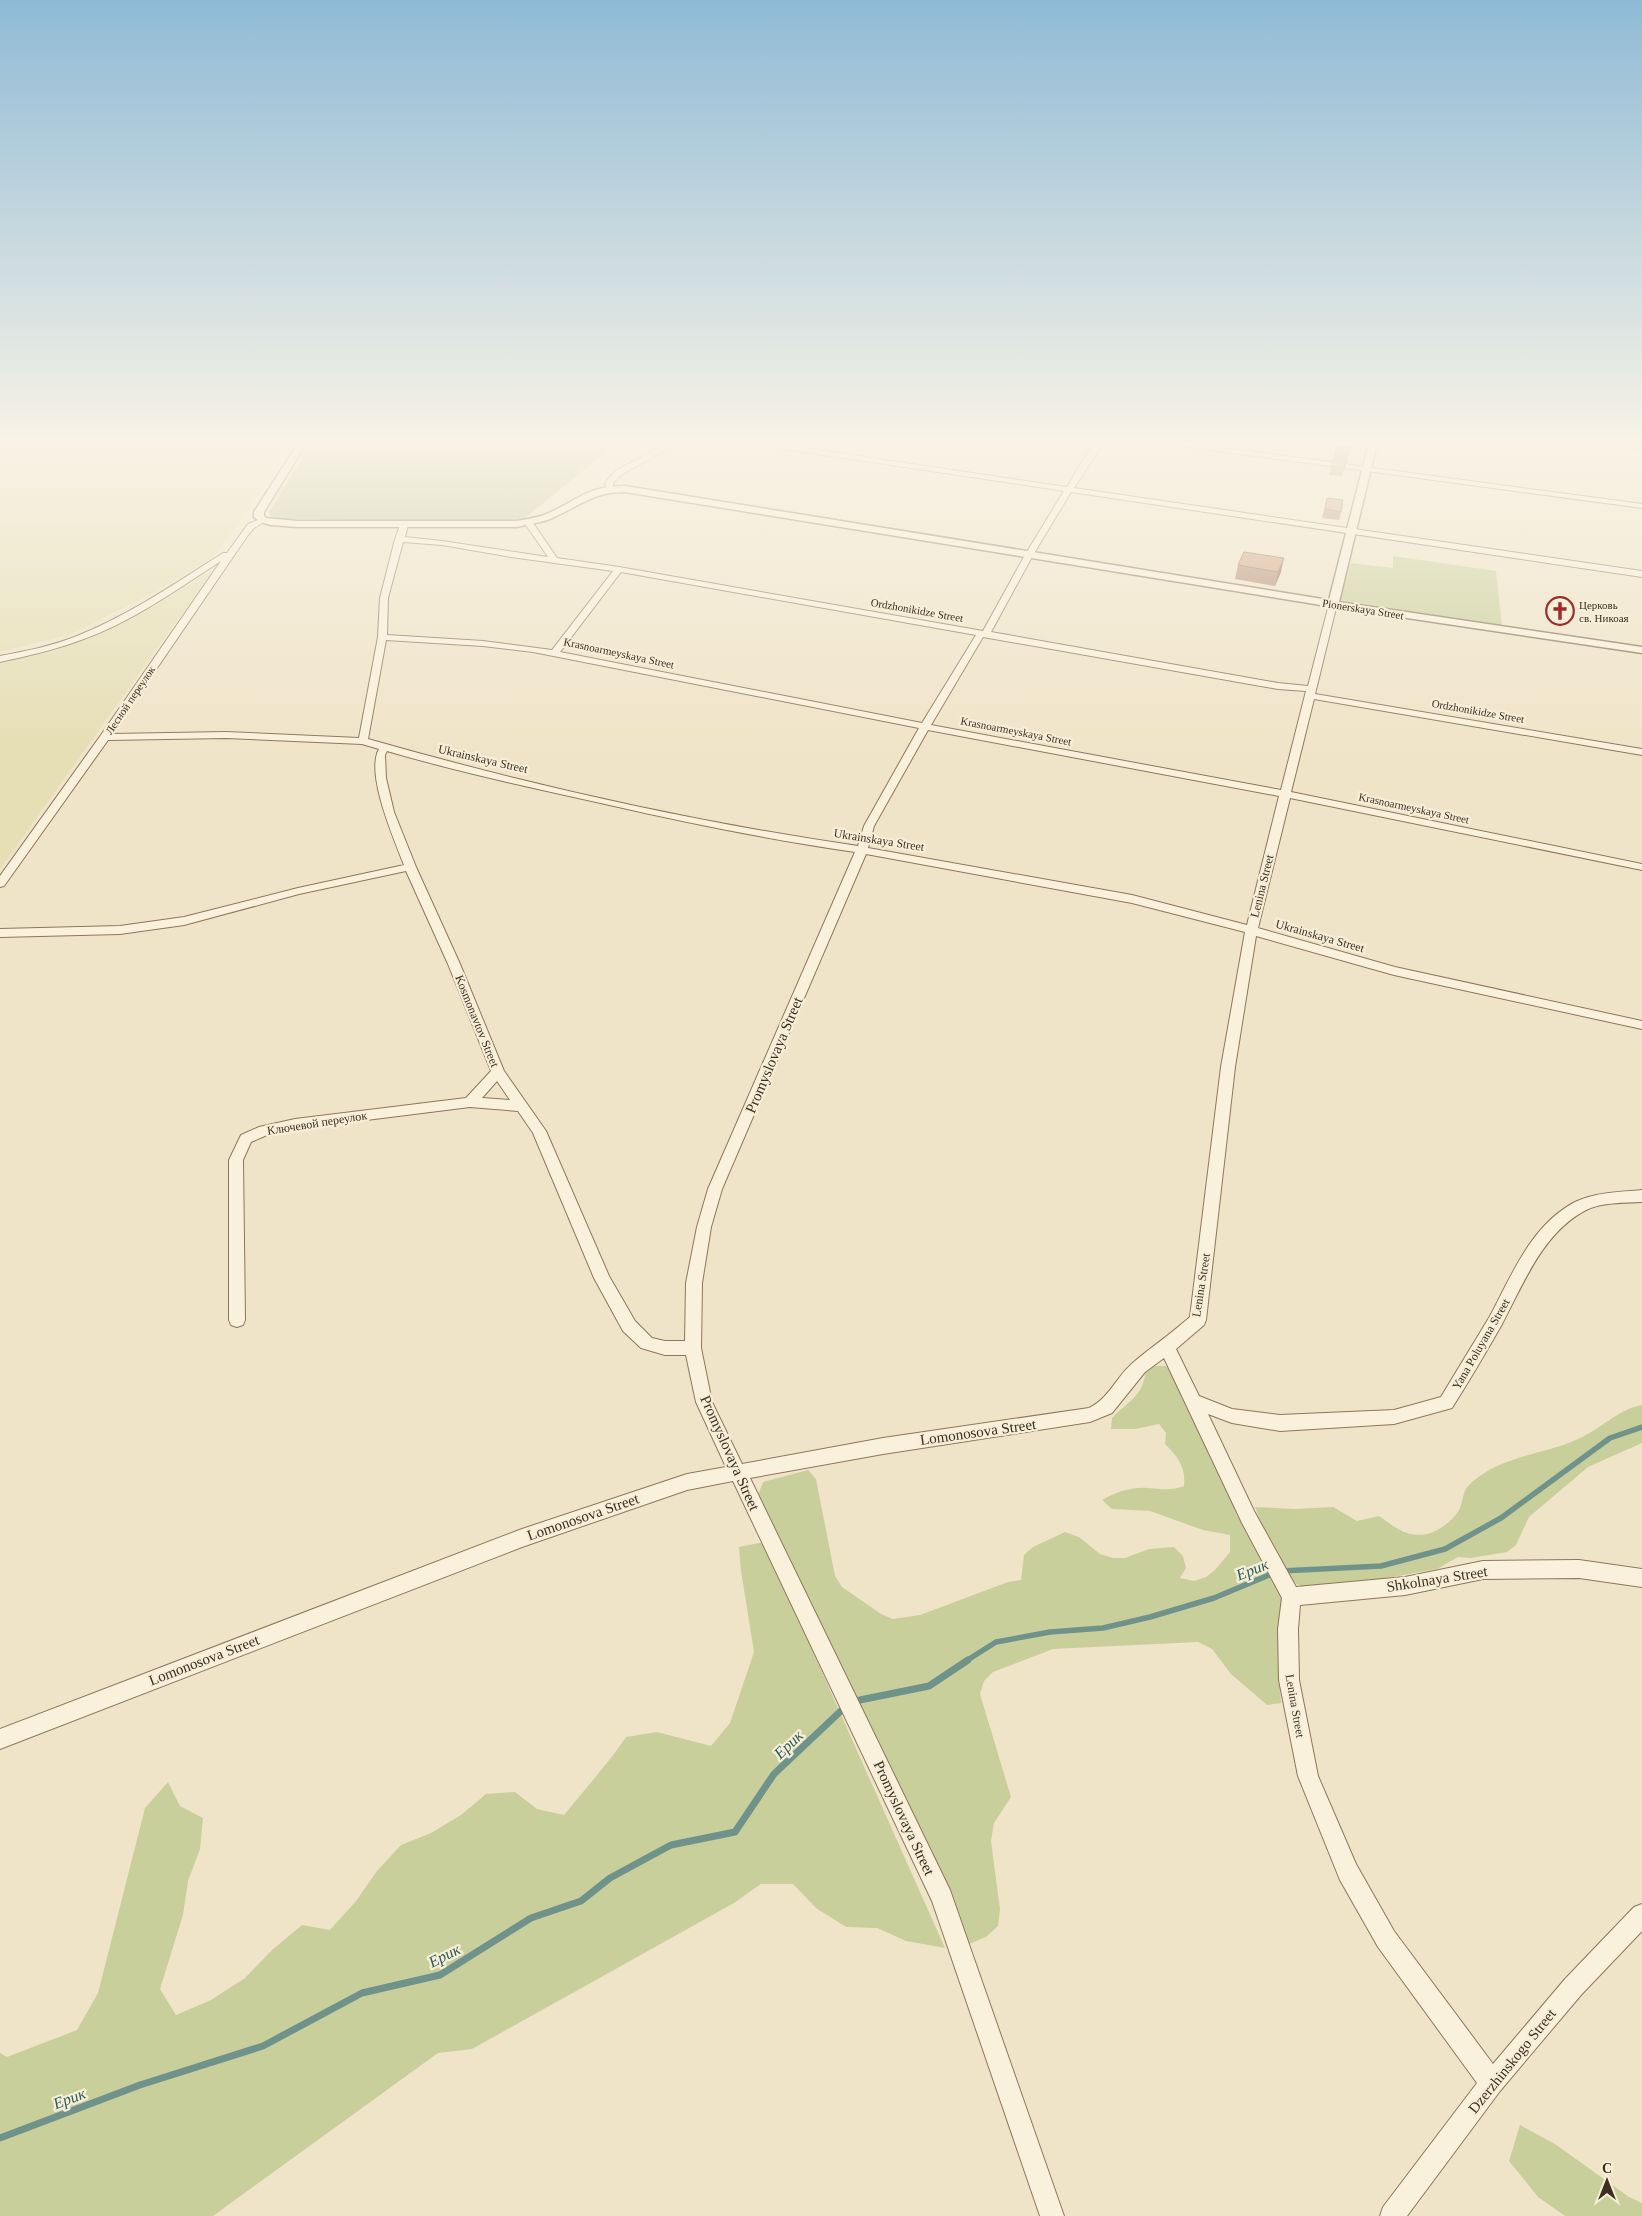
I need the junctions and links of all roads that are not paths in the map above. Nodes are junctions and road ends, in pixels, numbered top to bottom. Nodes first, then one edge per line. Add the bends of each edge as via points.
1 (238, 542) edge
2 (398, 542) edge
3 (436, 542) edge
4 (542, 542) edge
5 (952, 542) edge
6 (1037, 542) edge
7 (1348, 542) edge
8 (1433, 542) edge
9 (231, 552) junction
10 (1029, 555) junction
11 (553, 559) junction
12 (619, 569) junction
13 (1642, 574) edge
14 (1333, 604) junction
15 (983, 635) junction
16 (382, 638) junction
17 (1642, 650) edge
18 (555, 653) junction
19 (0, 658) edge
20 (1311, 692) junction
21 (925, 726) junction
22 (105, 737) junction
23 (363, 741) junction
24 (384, 748) junction
25 (1642, 752) edge
26 (1284, 794) junction
27 (862, 850) junction
28 (410, 867) junction
29 (1642, 867) edge
30 (0, 884) edge
31 (1251, 931) junction
32 (0, 933) edge
33 (1642, 1025) edge
34 (498, 1072) junction
35 (470, 1102) junction
36 (521, 1106) junction
37 (1642, 1196) edge
38 (237, 1320) dead end
39 (1167, 1346) junction
40 (693, 1348) junction
41 (1195, 1402) junction
42 (737, 1473) junction
43 (1642, 1578) edge
44 (1291, 1597) junction
45 (0, 1739) edge
46 (1642, 1914) edge
47 (1492, 2083) junction
48 (1052, 2216) edge
49 (1392, 2216) edge

1 - 9 street, Лесной переулок
2 - 16 street via 384,598
3 - 11 street, Ordzhonikidze Street
4 - 11 street
5 - 10 street, Pionerskaya Street
6 - 10 street, Promyslovaya Street
7 - 14 street, Lenina Street
8 - 13 street
9 - 19 street via 95,631 57,646
9 - 22 street, Лесной переулок
10 - 14 street, Pionerskaya Street
10 - 15 street, Promyslovaya Street
11 - 12 street, Ordzhonikidze Street
12 - 15 street, Ordzhonikidze Street
12 - 18 street
14 - 17 street, Pionerskaya Street
14 - 20 street, Lenina Street
15 - 20 street, Ordzhonikidze Street
15 - 21 street, Promyslovaya Street
16 - 18 street, Krasnoarmeyskaya Street via 439,640
16 - 23 street
18 - 21 street, Krasnoarmeyskaya Street
20 - 25 street, Ordzhonikidze Street
20 - 26 street, Lenina Street
21 - 26 street, Krasnoarmeyskaya Street
21 - 27 street, Promyslovaya Street via 869,826
22 - 23 street, Ukrainskaya Street via 226,735
22 - 30 street, Лесной переулок
23 - 24 street, Ukrainskaya Street
24 - 27 street, Ukrainskaya Street via 716,826
24 - 28 street, Kosmonavtov Street via 380,755 383,787
26 - 29 street, Krasnoarmeyskaya Street
26 - 31 street, Lenina Street
27 - 31 street, Ukrainskaya Street via 1123,898
27 - 40 street, Promyslovaya Street via 716,1189 704,1227 694,1283
28 - 32 street via 298,890 184,921 120,930
28 - 34 street, Kosmonavtov Street
31 - 33 street, Ukrainskaya Street via 1412,975
31 - 39 street, Lenina Street via 1228,1067 1198,1320
34 - 35 street
34 - 36 street, Kosmonavtov Street
35 - 36 street, Ключевой переулок
35 - 38 street, Ключевой переулок via 295,1124 246,1139 236,1160
36 - 40 street, Kosmonavtov Street via 539,1131 602,1278 629,1326 647,1343 665,1348
37 - 41 street, Yana Poluyana Street via 1579,1206 1557,1222 1536,1247 1446,1403 1394,1417 1280,1423 1232,1416
39 - 41 street
39 - 42 street, Lomonosova Street via 1139,1367 1106,1408 1090,1416 883,1446
40 - 42 street, Promyslovaya Street via 704,1402
41 - 44 street via 1248,1518
42 - 45 street, Lomonosova Street via 687,1482 522,1538
42 - 48 street, Promyslovaya Street via 942,1898
43 - 44 street, Shkolnaya Street via 1579,1569 1483,1570 1405,1586
44 - 47 street, Lenina Street via 1289,1680 1308,1776 1348,1872 1386,1939
46 - 47 street, Dzerzhinskogo Street
47 - 49 street, Dzerzhinskogo Street

